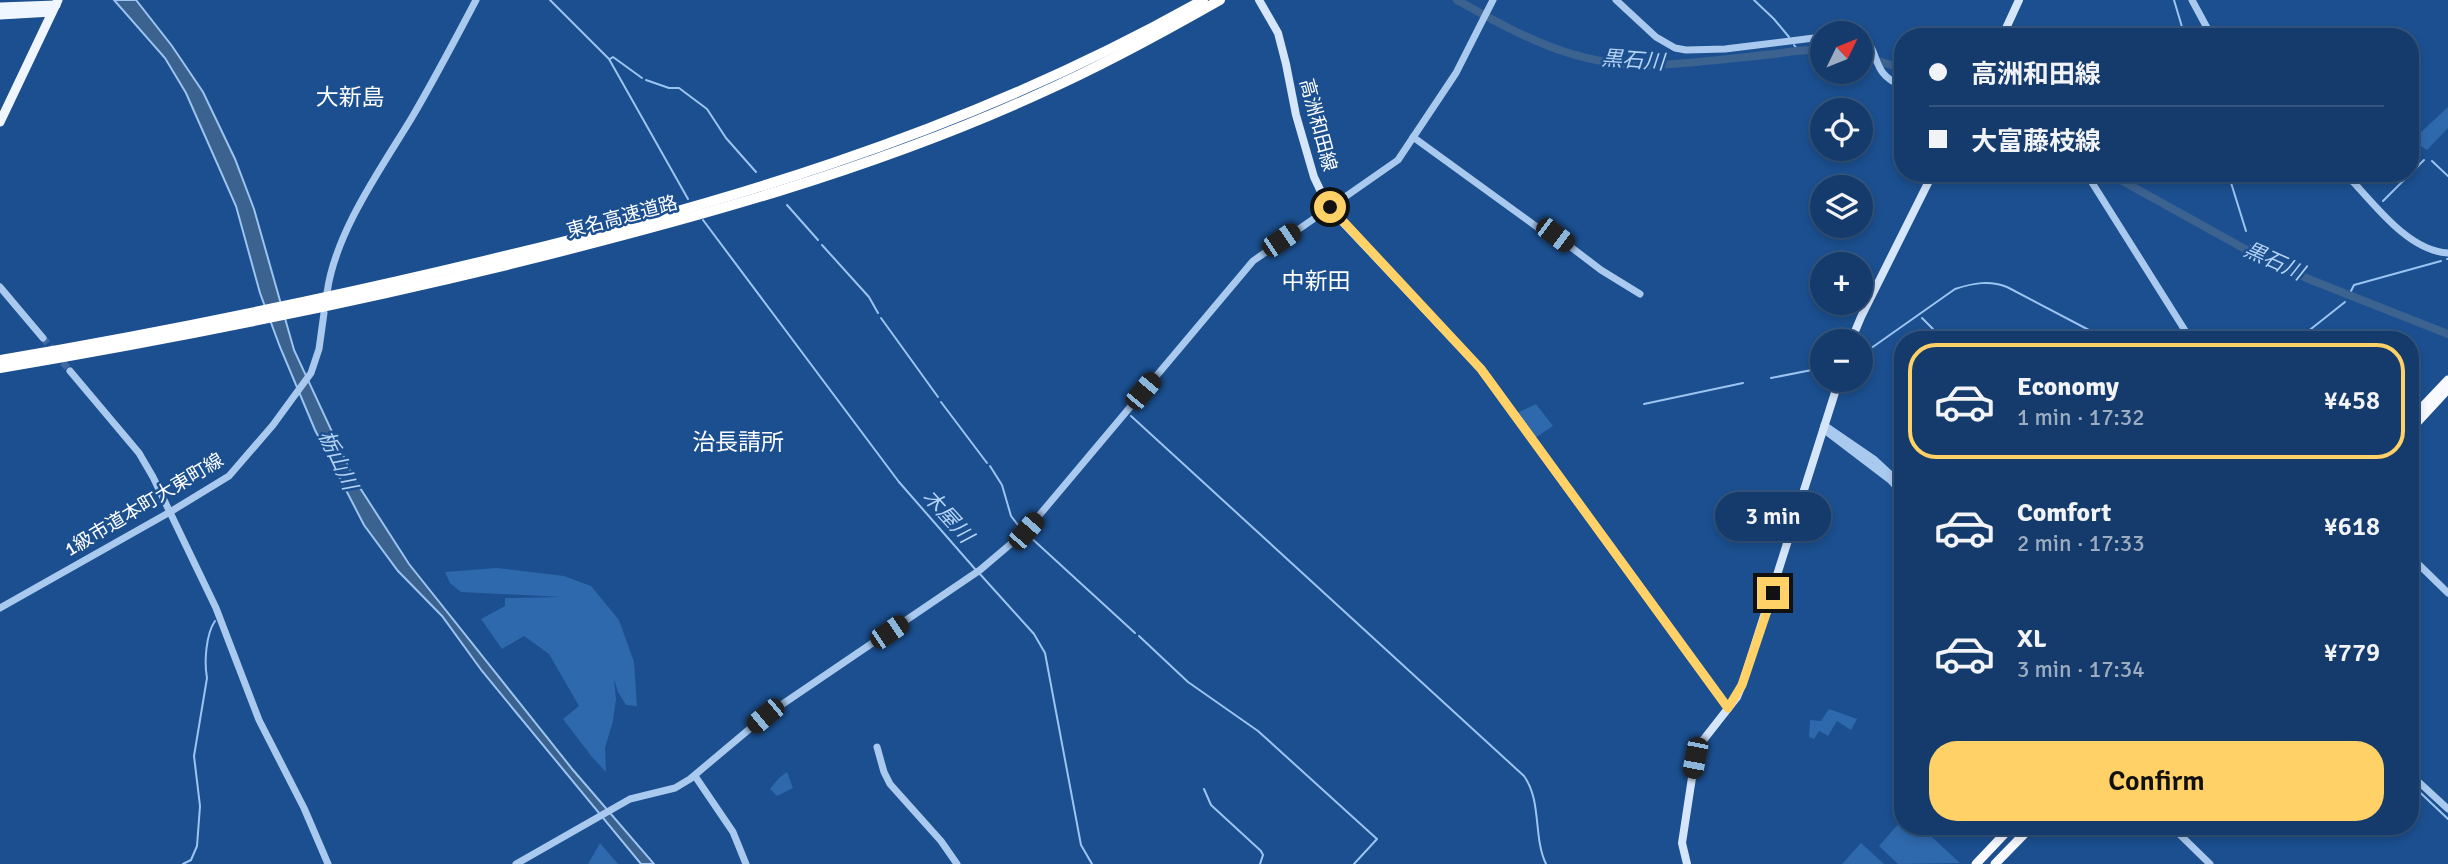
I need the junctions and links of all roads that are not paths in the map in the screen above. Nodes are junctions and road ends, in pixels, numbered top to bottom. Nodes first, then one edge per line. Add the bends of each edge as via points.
1 (476, 0) edge
2 (1203, 0) edge
3 (1220, 0) edge
4 (1259, 0) edge
5 (1493, 0) edge
6 (1616, 0) edge
7 (2019, 0) edge
8 (2192, 0) edge
9 (55, 6) edge
10 (0, 7) edge
11 (0, 15) edge
12 (2006, 28) edge
13 (2207, 28) edge
14 (1810, 38) edge
15 (1873, 52) edge
16 (1894, 82) edge
17 (0, 122) edge
18 (1413, 137) junction
19 (1929, 182) edge
20 (2093, 182) edge
21 (2354, 182) edge
22 (1330, 207) junction
23 (2448, 253) edge
24 (0, 287) edge
25 (327, 293) dead end
26 (1640, 293) dead end
27 (287, 311) junction
28 (324, 313) dead end
29 (263, 316) junction
30 (1857, 329) edge
31 (2185, 331) edge
32 (43, 338) tunnel mouth
33 (0, 360) edge
34 (0, 368) edge
35 (69, 371) tunnel mouth
36 (2448, 380) edge
37 (2448, 389) edge
38 (1835, 392) edge
39 (2419, 411) edge
40 (2419, 420) edge
41 (1824, 427) junction
42 (1894, 478) edge
43 (1894, 484) edge
44 (170, 512) junction
45 (2419, 565) edge
46 (2448, 593) edge
47 (0, 608) edge
48 (1728, 708) junction
49 (877, 747) dead end
50 (695, 776) junction
51 (2419, 782) edge
52 (2448, 809) edge
53 (2003, 835) edge
54 (2023, 835) edge
55 (2180, 835) edge
56 (328, 864) edge
57 (516, 864) edge
58 (746, 864) edge
59 (957, 864) edge
60 (1687, 864) edge
61 (1976, 864) edge
62 (1995, 864) edge
63 (2210, 864) edge

1 - 25 street via 335,256
2 - 27 highway, 東名高速道路 via 1015,95 832,165 625,226
3 - 27 highway, 東名高速道路 via 1040,94 836,173 640,232 462,276
4 - 22 main road, 高洲和田線 via 1278,33 1314,177
5 - 18 street via 1455,74
6 - 14 street via 1664,43 1686,50
7 - 12 main road
8 - 13 street
9 - 10 main road
9 - 11 main road
9 - 17 main road
15 - 16 street via 1886,78
18 - 22 street via 1392,166
18 - 26 street via 1533,224
19 - 30 main road
20 - 31 street
21 - 23 street via 2411,240
22 - 48 main road, 高洲和田線 via 1481,369
22 - 50 street via 1253,261 1026,531 977,572 765,716
24 - 32 street
27 - 29 highway, 東名高速道路
28 - 44 street, 1級市道本町大東町線 via 311,372 293,399 229,476
29 - 33 highway, 東名高速道路
29 - 34 highway, 東名高速道路
35 - 44 street via 139,453
36 - 39 highway
37 - 40 highway
38 - 41 main road
41 - 42 street
41 - 43 street
41 - 48 main road via 1742,685
44 - 47 street, 1級市道本町大東町線
44 - 56 street via 216,608 259,720
45 - 46 street
48 - 60 main road via 1695,758 1682,843
49 - 59 street via 890,784
50 - 57 street via 675,788 618,804
50 - 58 street via 733,832
51 - 52 street
53 - 61 highway
54 - 62 highway
55 - 63 street

